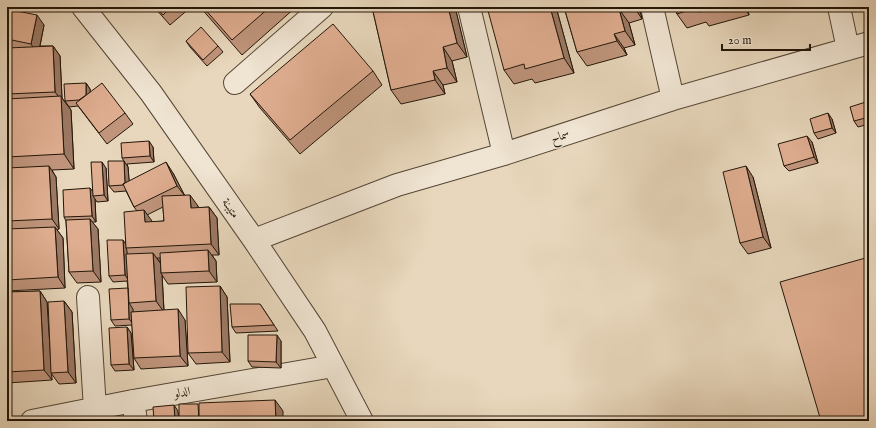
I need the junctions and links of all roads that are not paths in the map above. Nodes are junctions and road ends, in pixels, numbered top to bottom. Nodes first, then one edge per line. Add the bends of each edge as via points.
1 (83, 7) edge
2 (322, 7) edge
3 (469, 7) edge
4 (652, 7) edge
5 (839, 7) edge
6 (869, 43) edge
7 (848, 49) junction
8 (235, 83) dead end
9 (673, 99) junction
10 (504, 154) junction
11 (254, 240) junction
12 (88, 297) dead end
13 (333, 366) junction
14 (95, 409) junction
15 (134, 411) edge
16 (32, 421) edge
17 (362, 421) edge

1 - 11 street, متيبنة via 151,93
2 - 8 street
3 - 10 street
4 - 9 street
5 - 7 street
6 - 7 street, سماح
7 - 9 street, سماح
9 - 10 street, سماح
10 - 11 street, سماح via 397,185
11 - 13 street, متيبنة via 315,331
12 - 14 street
13 - 15 street, الدلو
13 - 17 street, متيبنة
14 - 15 street, الدلو
14 - 16 street, الدلو

